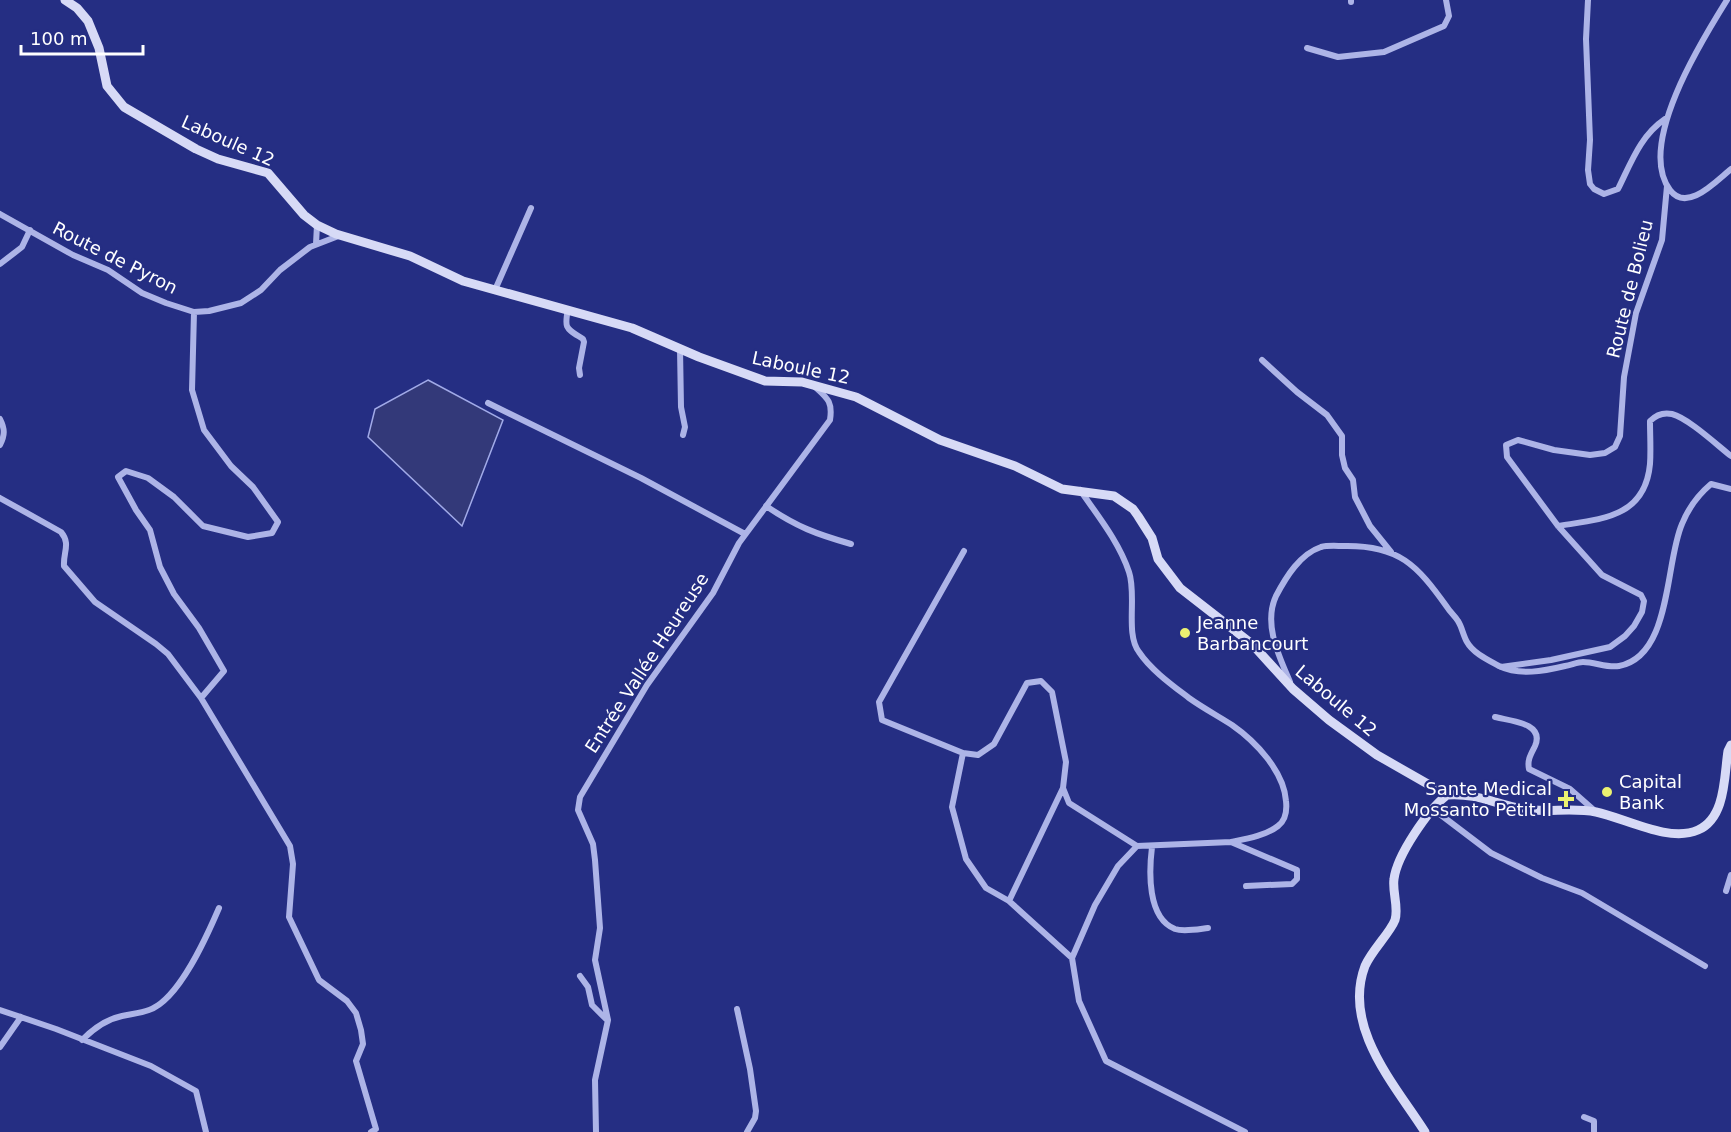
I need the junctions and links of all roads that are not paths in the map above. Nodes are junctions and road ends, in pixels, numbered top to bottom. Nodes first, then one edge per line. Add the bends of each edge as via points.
1 (65, 0) edge
2 (1446, 0) edge
3 (1588, 0) edge
4 (1727, 0) edge
5 (1307, 48) dead end
6 (1665, 119) junction
7 (1731, 169) edge
8 (1667, 186) junction
9 (531, 208) dead end
10 (0, 214) edge
11 (317, 225) junction
12 (30, 230) junction
13 (341, 235) junction
14 (316, 244) junction
15 (0, 264) edge
16 (495, 291) junction
17 (568, 309) junction
18 (194, 312) junction
19 (680, 349) junction
20 (1262, 360) dead end
21 (580, 375) dead end
22 (813, 386) junction
23 (488, 404) dead end
24 (0, 419) edge
25 (683, 435) dead end
26 (0, 445) edge
27 (1731, 456) edge
28 (1731, 489) edge
29 (1080, 490) junction
30 (0, 498) edge
31 (766, 506) junction
32 (1558, 526) junction
33 (745, 534) junction
34 (851, 544) dead end
35 (964, 551) dead end
36 (1392, 552) junction
37 (1501, 667) junction
38 (1293, 689) junction
39 (201, 698) junction
40 (1495, 717) dead end
41 (1731, 745) edge
42 (963, 753) junction
43 (1063, 788) junction
44 (1447, 795) junction
45 (1433, 809) junction
46 (1595, 812) junction
47 (1231, 842) junction
48 (1137, 846) junction
49 (1152, 847) junction
50 (1731, 875) edge
51 (1246, 886) dead end
52 (1726, 891) dead end
53 (1009, 901) junction
54 (219, 908) dead end
55 (1208, 928) dead end
56 (1072, 958) junction
57 (1705, 966) dead end
58 (580, 976) dead end
59 (736, 1009) dead end
60 (0, 1010) edge
61 (21, 1017) junction
62 (608, 1020) junction
63 (82, 1040) junction
64 (0, 1047) edge
65 (1584, 1116) dead end
66 (206, 1132) edge
67 (371, 1132) edge
68 (596, 1132) edge
69 (747, 1132) edge
70 (1245, 1132) edge
71 (1425, 1132) edge
72 (1593, 1132) edge

1 - 11 street, Laboule 12 via 88,21 107,86 124,106 196,149 268,173
2 - 5 street via 1449,16 1444,26 1384,52 1338,57
3 - 6 street via 1588,170 1594,189 1604,194 1618,189 1642,141
4 - 6 street via 1687,69
6 - 8 street via 1660,167
7 - 8 street via 1688,198 1679,198
8 - 32 street, Route de Bolieu via 1662,240 1636,313 1624,377 1620,436 1615,447 1590,455 1518,440 1506,445 1508,457
9 - 16 street
10 - 12 street, Route de Pyron
11 - 13 street, Laboule 12
11 - 14 street
12 - 15 street via 22,247
12 - 18 street, Route de Pyron via 108,270 142,293
13 - 14 street, Route de Pyron
13 - 16 street, Laboule 12 via 410,256 447,275
14 - 18 street, Route de Pyron via 240,303
16 - 17 street, Laboule 12
17 - 19 street, Laboule 12 via 632,328
17 - 21 street via 565,324 583,339
18 - 39 street via 192,390 204,430 278,522 273,533 248,537 202,526 174,497 148,478 126,471 118,477 150,530 160,567 174,594 224,671
19 - 22 street, Laboule 12 via 765,381
19 - 25 street
20 - 36 street via 1327,416 1342,436 1342,455 1353,480 1355,497 1370,526
22 - 29 street, Laboule 12 via 856,397 940,440 1015,466 1062,489
22 - 31 street, Entrée Vallée Heureuse via 828,398 832,408 830,420
23 - 33 street via 641,478
24 - 26 street via 5,436
27 - 32 street via 1683,419 1662,413 1650,422 1650,465 1635,501 1626,510 1602,519
28 - 37 street via 1711,484 1693,503 1681,525 1661,619 1647,648 1635,659 1619,666 1583,662 1522,673
29 - 38 street, Laboule 12 via 1114,496 1133,509 1174,582 1252,644
29 - 47 street via 1112,536 1130,573 1132,636 1139,653 1190,699 1247,737 1268,760 1281,783 1286,810 1281,823 1266,833
30 - 39 street via 61,532 67,539 63,566 94,602 168,654
31 - 33 street, Entrée Vallée Heureuse
31 - 34 street via 810,532
32 - 37 street, Route de Bolieu via 1602,575 1641,595 1641,612 1625,636 1610,647
33 - 62 street, Entrée Vallée Heureuse via 713,593 647,685 580,797 578,810 596,860 600,928 595,960
35 - 42 street via 879,702 882,720
36 - 37 street via 1409,561 1438,594 1458,620 1468,644
36 - 38 street via 1367,546 1322,547 1307,555 1287,575 1275,599 1271,623 1276,650
38 - 44 street, Laboule 12 via 1377,755
39 - 67 street via 290,846 293,864 289,917 319,980 356,1013 363,1044 356,1061 376,1129
40 - 46 street via 1531,726 1537,740 1529,769 1570,789
41 - 46 street via 1721,802 1699,830 1664,832
42 - 43 street via 978,755 994,744 1027,683 1041,681 1052,692 1066,762
42 - 53 street via 952,807 966,859 986,888
43 - 48 street via 1069,802
43 - 53 street
44 - 45 street
44 - 46 street via 1467,794 1523,809
45 - 57 street via 1491,853 1582,893
45 - 71 street via 1397,865 1393,882 1395,920 1365,967 1360,991 1360,1009 1368,1037 1389,1082
47 - 49 street
47 - 51 street via 1297,870 1297,879 1292,884
48 - 49 street
48 - 56 street via 1118,866 1095,905
49 - 55 street via 1149,866 1152,897 1158,912 1177,930
50 - 52 street
53 - 56 street
54 - 63 street via 196,957 159,1006 118,1016
56 - 70 street via 1079,1001 1106,1061
58 - 62 street via 588,987 592,1005
59 - 69 street via 756,1111
60 - 61 street
61 - 63 street
61 - 64 street
62 - 68 street, Entrée Vallée Heureuse via 595,1080
63 - 66 street via 151,1066 196,1091
65 - 72 street via 1594,1121

